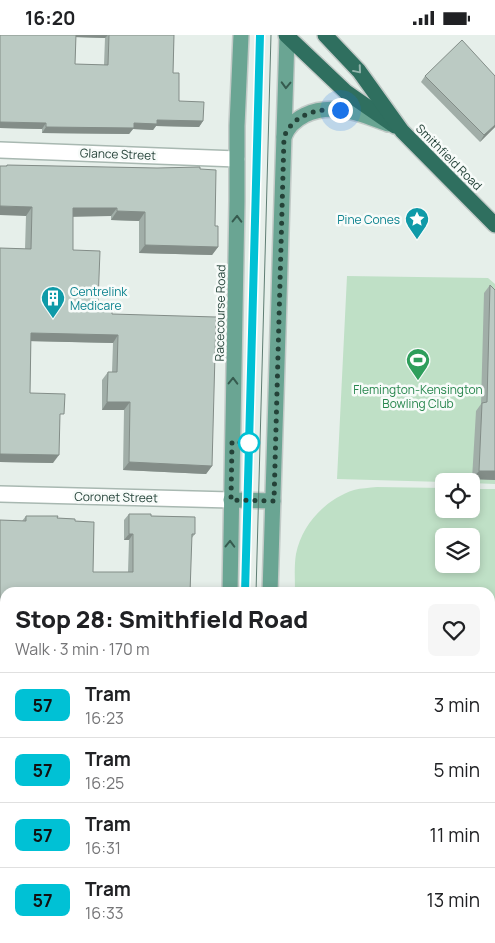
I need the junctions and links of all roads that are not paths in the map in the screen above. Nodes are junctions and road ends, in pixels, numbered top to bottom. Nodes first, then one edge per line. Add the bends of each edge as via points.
1 (241, 35) edge
2 (287, 35) edge
3 (325, 35) edge
4 (399, 129) junction
5 (284, 137) junction
6 (0, 150) edge
7 (237, 159) junction
8 (495, 225) edge
9 (0, 494) edge
10 (231, 500) junction
11 (274, 501) junction
12 (230, 587) edge
13 (270, 587) edge

1 - 7 main road, Racecourse Road
2 - 4 highway, Smithfield Road via 346,92
2 -> 5 main road
3 -> 4 highway, Smithfield Road via 359,71
4 - 5 main road via 355,112 324,109 296,120
4 - 8 highway, Smithfield Road
5 - 11 main road
6 - 7 street, Glance Street
10 -> 7 main road, Racecourse Road
9 - 10 street, Coronet Street
10 - 11 main road
12 -> 10 main road, Racecourse Road
11 - 13 main road

